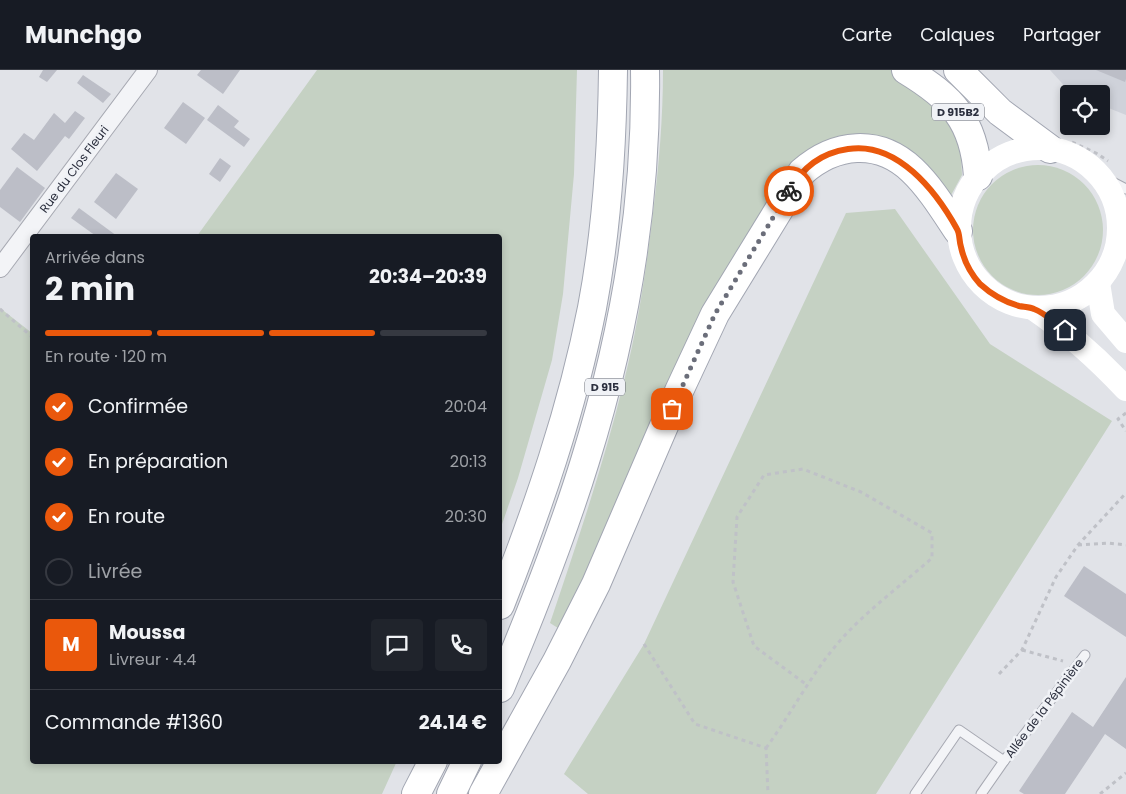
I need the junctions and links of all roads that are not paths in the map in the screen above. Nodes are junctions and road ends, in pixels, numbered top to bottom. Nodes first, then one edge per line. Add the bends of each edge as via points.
1 (148, 70) edge
2 (613, 70) edge
3 (645, 70) edge
4 (906, 70) edge
5 (958, 70) edge
6 (1050, 148) junction
7 (978, 176) junction
8 (1101, 176) junction
9 (1126, 189) edge
10 (958, 231) junction
11 (1122, 236) edge
12 (0, 268) edge
13 (1098, 283) junction
14 (1033, 308) junction
15 (1126, 341) edge
16 (1126, 390) edge
17 (502, 599) edge
18 (1085, 654) dead end
19 (502, 683) edge
20 (502, 760) edge
21 (1004, 761) junction
22 (432, 764) edge
23 (466, 764) edge
24 (500, 764) edge
25 (416, 794) edge
26 (451, 794) edge
27 (483, 794) edge
28 (915, 794) edge
29 (981, 794) edge

1 - 12 street, Rue du Clos Fleuri
2 - 17 main road, D 915 via 610,178 592,308 548,472
3 - 19 main road, D 915 via 640,197 614,352 571,503
4 - 7 main road, D 915B2 via 931,85 955,108 969,132
5 - 6 main road via 1000,112
6 - 7 main road via 1010,152 987,166
6 - 8 main road via 1083,160
7 - 10 main road via 963,202
8 - 9 lane
8 - 11 main road via 1117,207
10 - 14 main road via 964,259 981,284 1005,301
10 - 20 main road via 912,170 900,160 877,150 854,148 834,152 818,159 802,172 715,314 596,584
11 - 13 main road via 1111,264
13 - 14 main road via 1068,303
13 - 15 main road via 1103,314
14 - 16 main road via 1096,357
18 - 21 lane, Allée de la Pépinière
21 - 28 lane, Allée de la Pépinière via 959,730
21 - 29 lane, Allée de la Pépinière
22 - 25 main road
23 - 26 main road
24 - 27 main road

